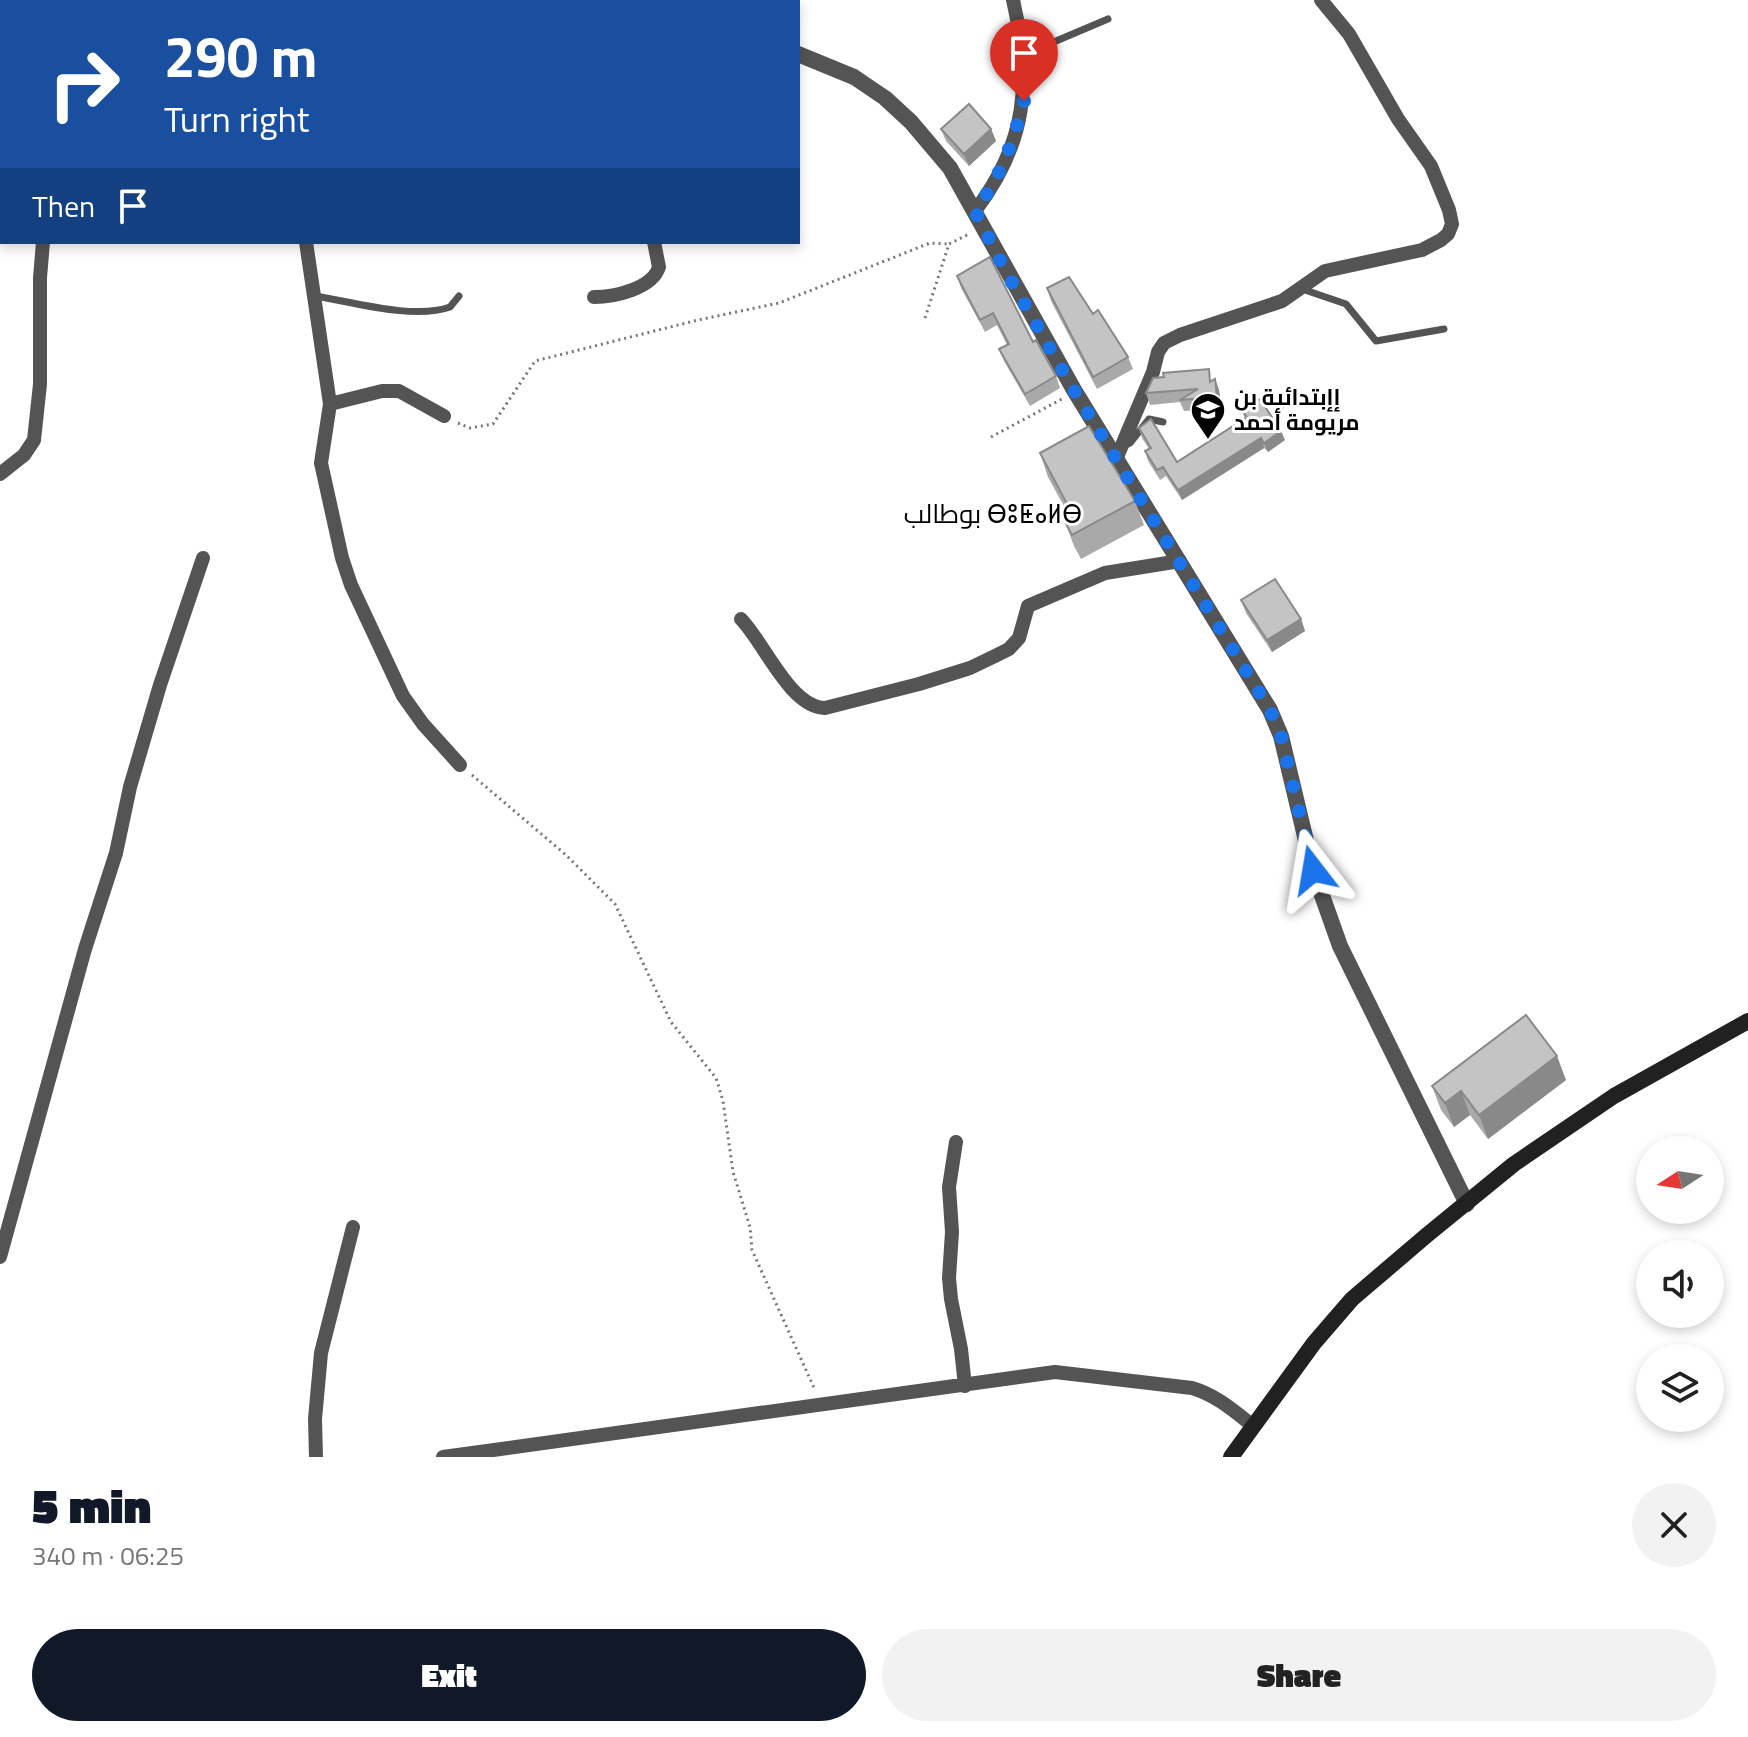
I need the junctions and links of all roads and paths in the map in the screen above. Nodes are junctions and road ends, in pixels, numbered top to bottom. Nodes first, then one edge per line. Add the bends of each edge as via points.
1 (1013, 0) edge
2 (1321, 0) edge
3 (1108, 19) dead end
4 (800, 55) edge
5 (1021, 56) junction
6 (979, 218) junction
7 (43, 244) edge
8 (306, 244) edge
9 (654, 244) edge
10 (949, 244) junction
11 (1300, 288) junction
12 (313, 296) junction
13 (459, 296) dead end
14 (594, 297) dead end
15 (925, 318) dead end
16 (1444, 329) dead end
17 (1075, 392) junction
18 (330, 404) junction
19 (444, 416) joint
20 (1163, 422) dead end
21 (991, 437) dead end
22 (1119, 452) junction
23 (0, 474) edge
24 (203, 558) dead end
25 (1180, 561) junction
26 (741, 619) dead end
27 (460, 765) joint
28 (1748, 1021) edge
29 (956, 1142) dead end
30 (1467, 1204) junction
31 (353, 1227) dead end
32 (0, 1257) edge
33 (965, 1386) junction
34 (821, 1404) junction
35 (1253, 1426) junction
36 (316, 1457) edge
37 (443, 1457) edge
38 (1231, 1457) edge

1 - 5 street
2 - 11 street via 1349,34 1431,166 1452,224 1448,234 1422,250 1325,271
3 - 5 lane
4 - 6 street via 854,77 885,98 950,168
5 - 6 street via 1024,101 1012,147
6 - 10 path
6 - 17 street
7 - 23 street via 34,440
8 - 12 street
9 - 14 street via 659,267 652,279 616,296
10 - 15 path
10 - 19 path via 930,243 779,303 535,361 493,424 470,428
11 - 16 lane via 1346,304 1376,341
11 - 22 street via 1260,310 1164,343
12 - 13 lane via 428,311 450,307
12 - 18 street
17 - 21 path
17 - 22 street
18 - 19 street via 399,391
18 - 27 street via 321,463 351,585 403,696
20 - 22 lane via 1149,419
22 - 25 street
24 - 32 street via 130,787 116,853
25 - 26 street via 1105,573 1028,606 1019,638 1009,649 970,668 825,708 810,706 793,692
25 - 30 street via 1270,710 1313,870 1340,946
27 - 34 path via 615,904 671,1022 716,1078 752,1250
28 - 30 main road via 1614,1096 1514,1164
29 - 33 street via 949,1187 949,1278
30 - 35 main road via 1352,1299
31 - 36 street via 321,1353
33 - 34 street
33 - 35 street via 1055,1372 1180,1385 1205,1391
34 - 37 street
35 - 38 main road

